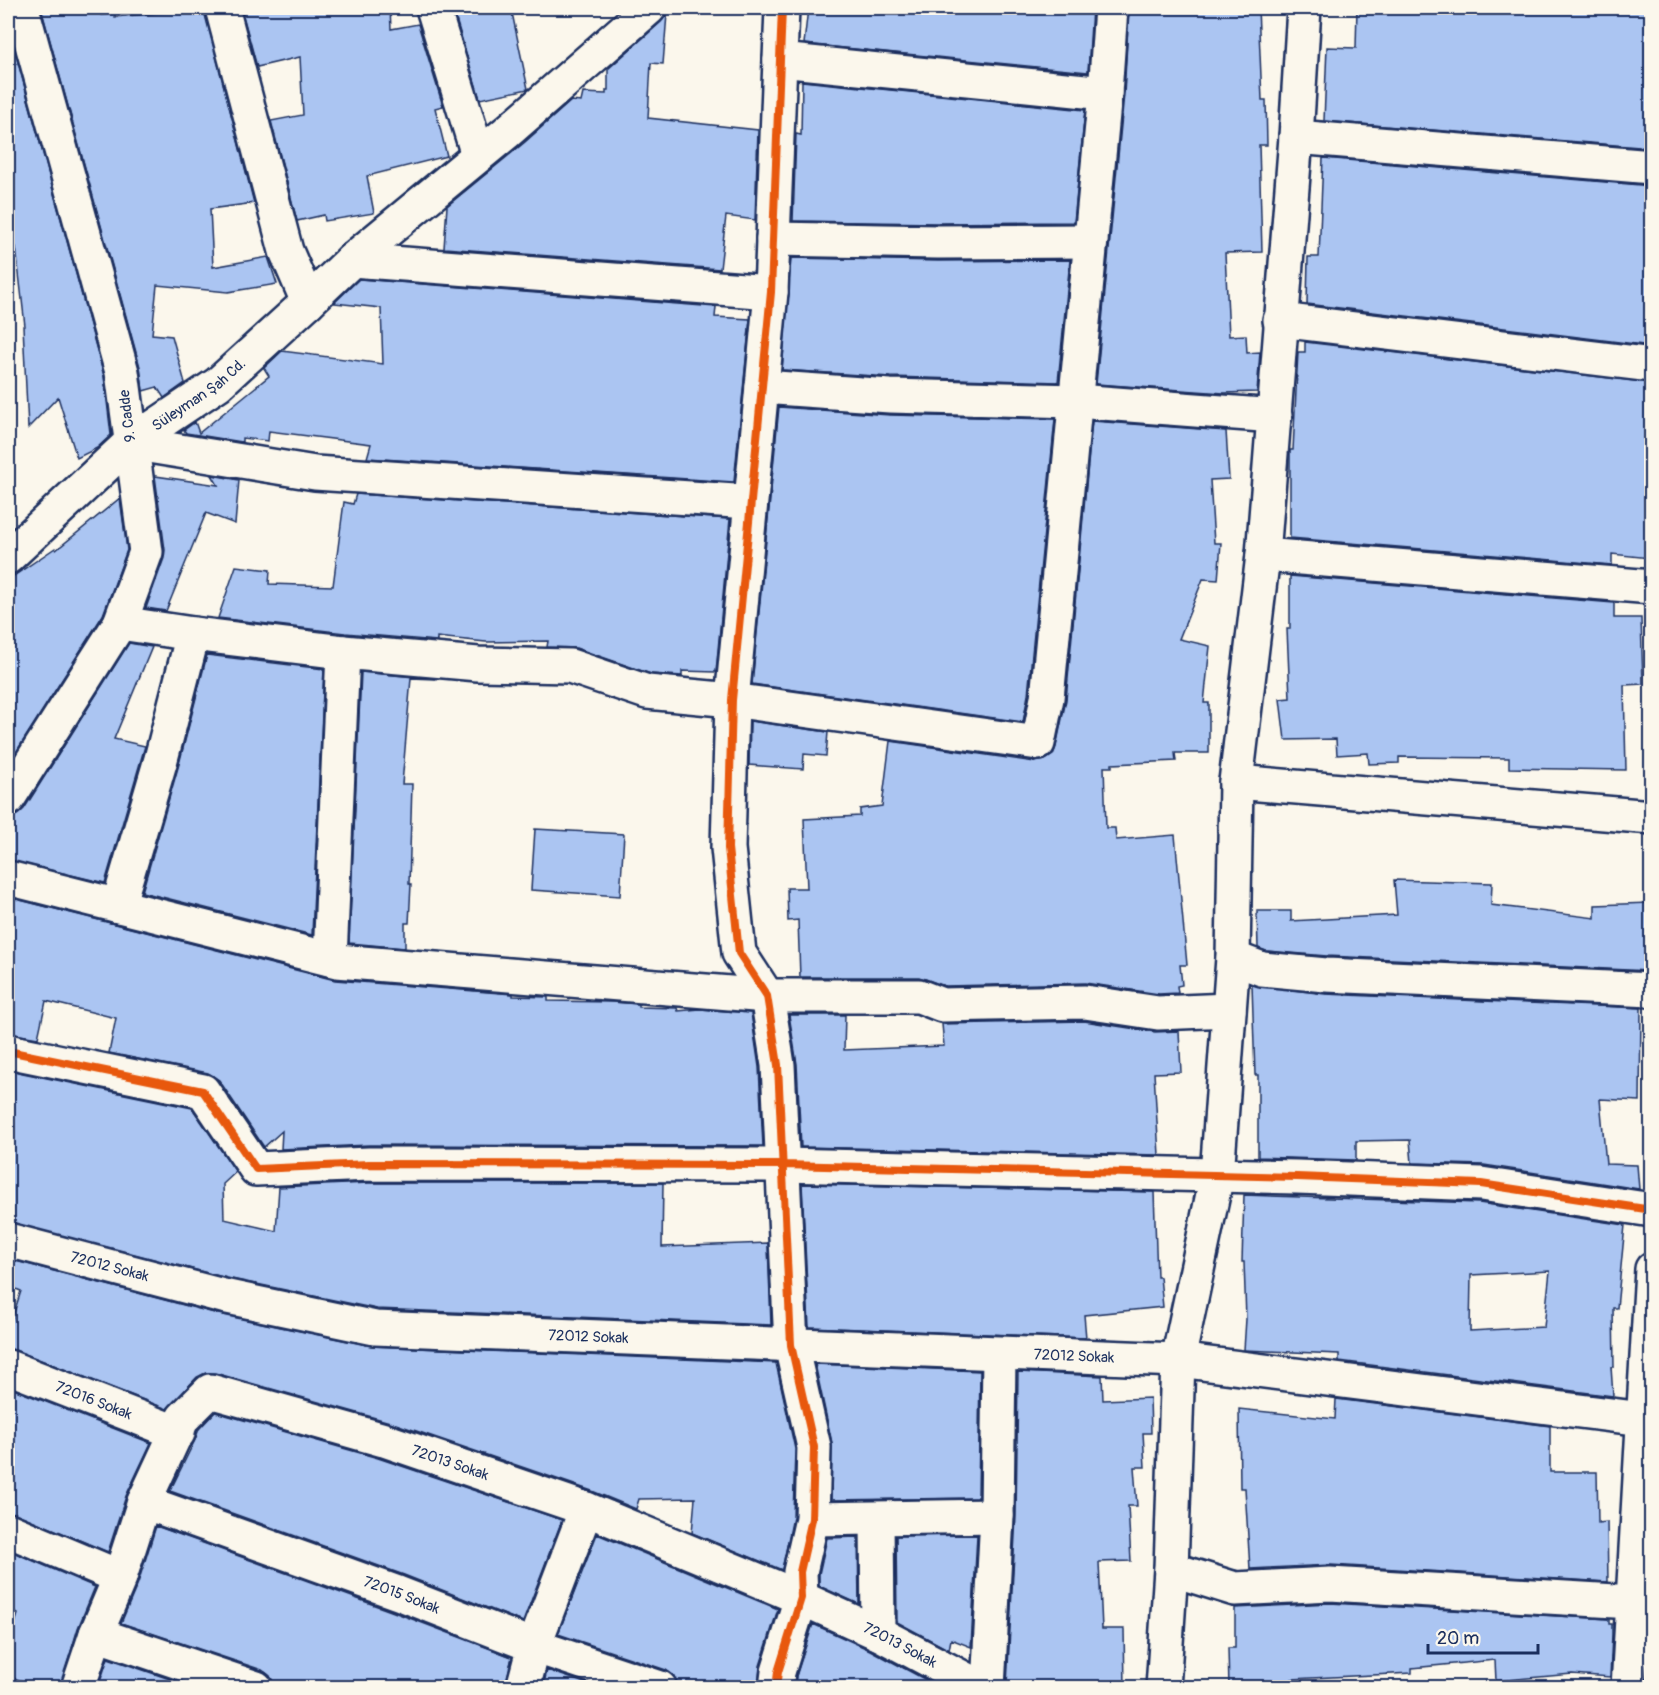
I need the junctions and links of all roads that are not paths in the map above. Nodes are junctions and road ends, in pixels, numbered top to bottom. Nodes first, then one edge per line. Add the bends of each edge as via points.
1 (22, 8) edge
2 (222, 8) edge
3 (433, 8) edge
4 (649, 8) edge
5 (782, 8) edge
6 (1111, 8) edge
7 (1304, 8) edge
8 (619, 19) edge
9 (780, 60) junction
10 (1105, 93) junction
11 (1296, 137) junction
12 (477, 156) junction
13 (1652, 167) edge
14 (773, 239) junction
15 (1091, 241) junction
16 (352, 260) junction
17 (771, 292) junction
18 (308, 302) junction
19 (1280, 320) junction
20 (1652, 365) edge
21 (762, 387) junction
22 (1076, 401) junction
23 (1275, 416) junction
24 (130, 443) junction
25 (750, 502) junction
26 (1263, 555) junction
27 (8, 556) edge
28 (1652, 587) edge
29 (120, 622) junction
30 (193, 634) junction
31 (343, 652) junction
32 (732, 700) junction
33 (1236, 782) junction
34 (11, 784) edge
35 (1652, 817) edge
36 (8, 878) edge
37 (118, 906) junction
38 (1233, 958) junction
39 (330, 959) junction
40 (1652, 990) edge
41 (767, 996) junction
42 (1229, 1010) junction
43 (8, 1051) edge
44 (782, 1165) junction
45 (1217, 1175) junction
46 (1652, 1210) edge
47 (8, 1240) edge
48 (1652, 1269) edge
49 (791, 1345) junction
50 (999, 1354) junction
51 (1178, 1360) junction
52 (8, 1367) edge
53 (1643, 1419) junction
54 (178, 1433) junction
55 (144, 1502) junction
56 (586, 1509) junction
57 (997, 1516) junction
58 (877, 1518) junction
59 (812, 1519) junction
60 (8, 1530) edge
61 (1171, 1569) junction
62 (120, 1577) junction
63 (801, 1598) junction
64 (1632, 1602) junction
65 (878, 1633) junction
66 (96, 1634) junction
67 (534, 1646) junction
68 (78, 1688) edge
69 (256, 1688) edge
70 (523, 1688) edge
71 (660, 1688) edge
72 (776, 1688) edge
73 (982, 1688) edge
74 (988, 1688) edge
75 (1163, 1688) edge
76 (1628, 1688) edge

1 - 24 street, 9. Cadde via 122,372
2 - 18 street via 286,251
3 - 12 street
4 - 8 street, Süleyman Şah Cd.
5 - 9 street
6 - 10 street
7 - 11 street
8 - 12 street, Süleyman Şah Cd.
9 - 10 street
9 - 14 street
10 - 15 street
11 - 13 street
11 - 19 street
12 - 16 street, Süleyman Şah Cd.
14 - 15 street
14 - 17 street
15 - 22 street
16 - 17 street
16 - 18 street, Süleyman Şah Cd.
17 - 21 street
18 - 24 street, Süleyman Şah Cd. via 218,384
19 - 20 street
19 - 23 street
21 - 22 street via 890,396
21 - 25 street
22 - 23 street
22 - 32 street via 1047,698 1038,743
23 - 26 street
24 - 25 street via 315,474
24 - 27 street, Süleyman Şah Cd.
24 - 29 street, 9. Cadde via 146,552
25 - 32 street
26 - 28 street
26 - 33 street
29 - 30 street
29 - 34 street, 9. Cadde
30 - 31 street
30 - 37 street
31 - 32 street via 570,666 647,692
31 - 39 street
32 - 41 street via 728,848 739,952
33 - 35 street
33 - 38 street
36 - 37 street
37 - 39 street
38 - 40 street via 1262,969 1326,975
38 - 42 street
39 - 41 street
41 - 42 street via 919,996 942,1005 1085,1002 1158,1013
41 - 44 street via 778,1065
42 - 45 street
43 - 44 street via 203,1092 256,1168 369,1164
44 - 45 street
44 - 49 street
45 - 46 street via 1481,1184
45 - 51 street
47 - 49 street, 72012 Sokak via 223,1296 375,1328
48 - 53 street
49 - 50 street, 72012 Sokak
49 - 59 street via 814,1447
50 - 51 street, 72012 Sokak
50 - 57 street
51 - 53 street, 72012 Sokak
51 - 61 street
52 - 54 street, 72016 Sokak
53 - 64 street
54 - 55 street, 72013 Sokak
54 - 56 street, 72013 Sokak via 183,1418 210,1391 384,1440
55 - 62 street, 72013 Sokak
55 - 67 street, 72015 Sokak
56 - 63 street, 72013 Sokak
56 - 67 street
57 - 58 street
57 - 74 street
58 - 59 street
58 - 65 street
59 - 63 street via 800,1572
60 - 62 street
61 - 64 street via 1235,1589 1330,1584
61 - 75 street
62 - 66 street, 72013 Sokak
63 - 65 street, 72013 Sokak
63 - 72 street
64 - 76 street
65 - 73 street, 72013 Sokak
66 - 68 street, 72013 Sokak
66 - 69 street
67 - 70 street
67 - 71 street, 72015 Sokak

